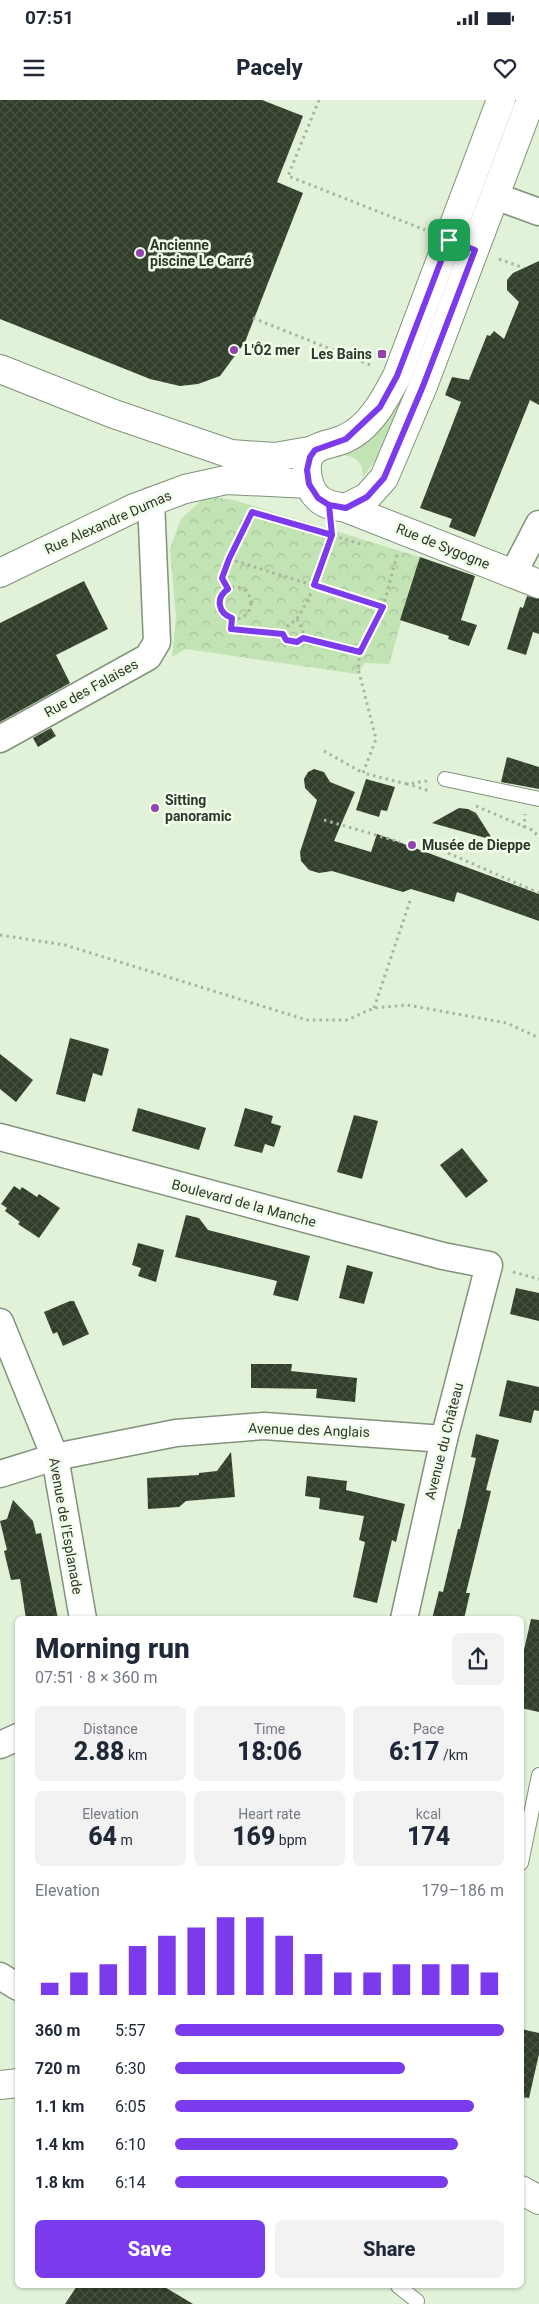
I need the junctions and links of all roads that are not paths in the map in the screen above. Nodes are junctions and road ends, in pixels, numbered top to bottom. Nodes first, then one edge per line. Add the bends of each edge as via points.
1 (501, 100) edge
2 (531, 100) edge
3 (495, 196) junction
4 (539, 212) edge
5 (0, 369) edge
6 (315, 450) junction
7 (309, 484) junction
8 (376, 489) junction
9 (152, 500) junction
10 (337, 507) junction
11 (383, 522) junction
12 (539, 524) edge
13 (0, 573) edge
14 (513, 574) junction
15 (539, 584) edge
16 (0, 739) edge
17 (444, 779) dead end
18 (539, 799) edge
19 (0, 1137) edge
20 (489, 1265) joint
21 (0, 1322) edge
22 (444, 1439) junction
23 (55, 1457) junction
24 (0, 1474) edge
25 (82, 1616) edge
26 (405, 1616) edge
27 (15, 1738) edge
28 (0, 1745) edge
29 (539, 1776) edge
30 (524, 1848) edge
31 (0, 1976) edge
32 (15, 1985) edge
33 (15, 2084) edge
34 (0, 2086) edge
35 (524, 2192) edge
36 (539, 2200) edge
37 (401, 2288) edge
38 (417, 2301) dead end

1 - 6 street via 397,376 380,407 362,426 346,439
2 - 3 street
3 - 4 street
3 - 8 street via 423,386 384,478
5 - 6 street via 114,414 231,454 275,457
6 - 7 street via 307,470
7 - 9 street, Rue Alexandre Dumas via 226,480
7 - 10 street via 318,498
8 - 10 street via 367,497
8 - 11 street via 376,505
9 - 13 street, Rue Alexandre Dumas
9 - 16 street, Rue des Falaises via 158,642 148,657
10 - 11 street, Rue de Sygogne
11 - 14 street, Rue de Sygogne
12 - 14 street
14 - 15 street, Rue de Sygogne
17 - 18 lane
19 - 20 street, Boulevard de la Manche via 443,1256
20 - 22 street, Avenue du Château
21 - 23 street, Avenue de l'Esplanade
22 - 23 street, Avenue des Anglais via 264,1426 176,1433
22 - 26 street, Avenue du Château
23 - 24 street, Avenue des Anglais
23 - 25 street, Avenue de l'Esplanade
27 - 28 street
29 - 30 lane
31 - 32 street
33 - 34 street
35 - 36 street
37 - 38 lane

